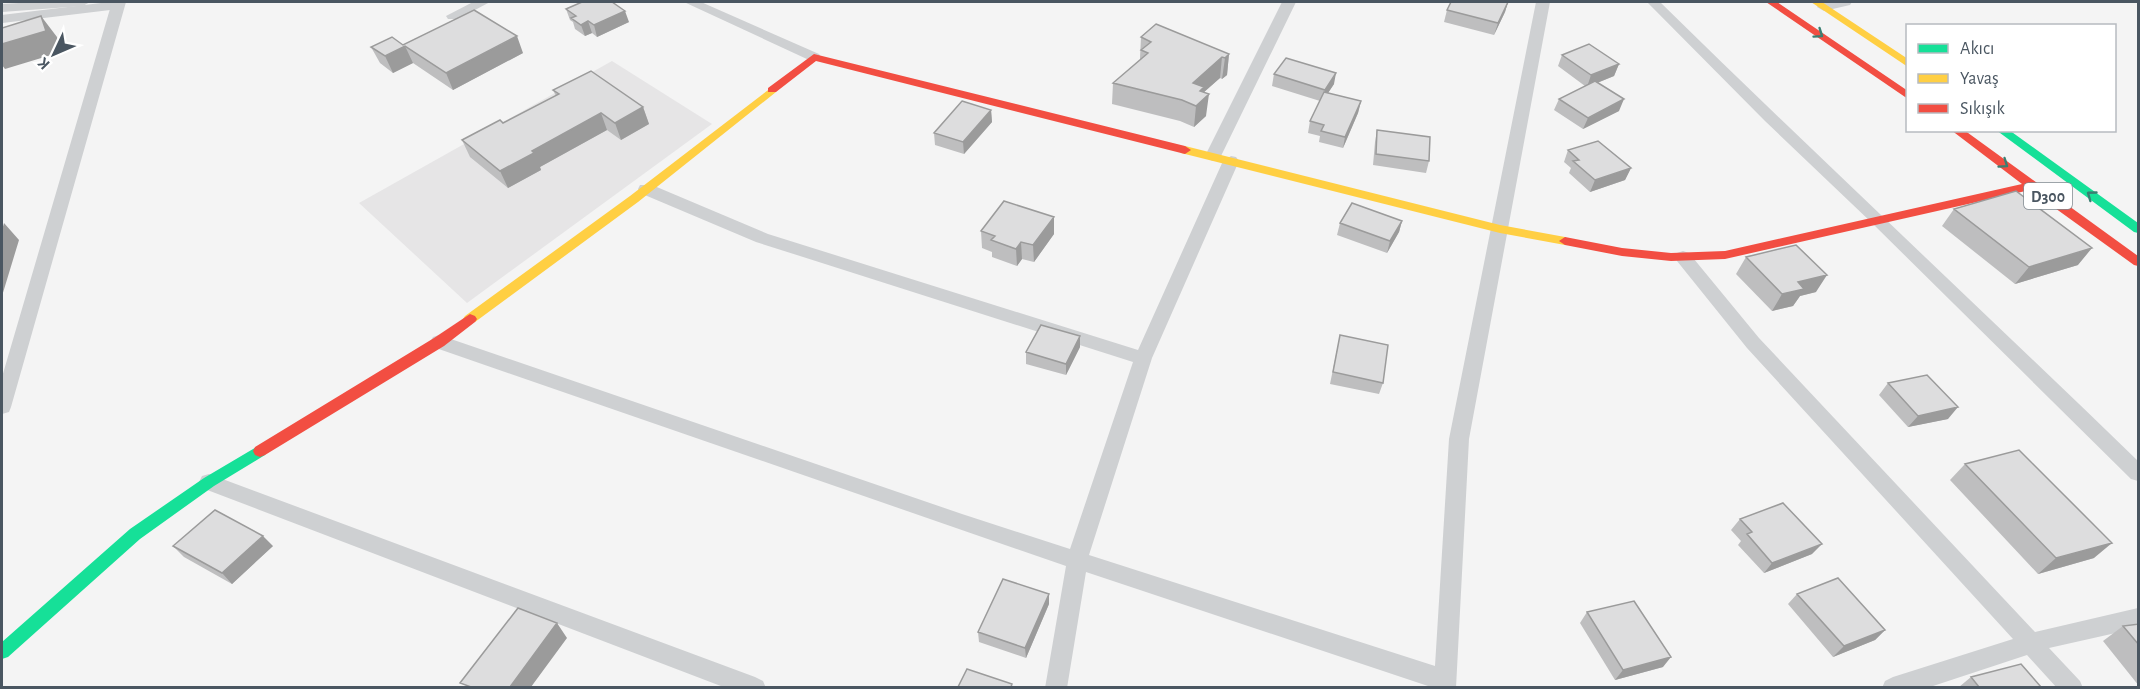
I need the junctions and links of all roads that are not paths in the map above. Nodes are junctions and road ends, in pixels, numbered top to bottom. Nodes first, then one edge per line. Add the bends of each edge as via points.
1 (83, 2) edge
2 (483, 2) edge
3 (691, 2) edge
4 (1289, 2) edge
5 (1543, 2) edge
6 (1653, 2) edge
7 (1771, 2) edge
8 (1845, 2) edge
9 (118, 3) edge
10 (34, 4) edge
11 (1820, 4) edge
12 (2, 8) edge
13 (453, 16) dead end
14 (2, 19) edge
15 (814, 57) junction
16 (1906, 63) edge
17 (1906, 95) edge
18 (1959, 132) edge
19 (2004, 132) edge
20 (1222, 158) junction
21 (2033, 185) junction
22 (646, 189) junction
23 (1878, 219) junction
24 (1500, 229) junction
25 (2139, 229) edge
26 (1683, 257) junction
27 (2139, 262) edge
28 (439, 342) junction
29 (1143, 358) junction
30 (2, 407) edge
31 (2139, 473) edge
32 (209, 482) junction
33 (1077, 560) junction
34 (2139, 618) edge
35 (2032, 643) junction
36 (2, 652) edge
37 (1445, 684) edge
38 (755, 687) edge
39 (1056, 687) edge
40 (1893, 687) edge
41 (2072, 687) edge

1 - 10 street
2 - 13 street
3 - 15 street
4 - 20 street
5 - 24 street
6 - 23 street
7 -> 17 main road
8 - 11 street
9 - 14 lane
9 - 30 street
10 - 12 street
11 - 16 main road
15 - 20 main road
15 - 22 main road
18 -> 21 main road, D300
25 -> 19 main road, D300
20 - 24 main road
20 - 29 street
21 - 23 main road
21 - 27 main road, D300
22 - 28 main road
22 - 29 street via 762,238
23 - 26 main road via 1725,255
23 - 31 street
24 - 26 main road via 1622,252
24 - 37 street via 1459,439
26 - 35 street via 1753,343
28 - 32 main road
28 - 33 street
29 - 33 street
32 - 36 main road via 135,534
32 - 38 street
33 - 37 street
33 - 39 street
34 - 35 street
35 - 40 street
35 - 41 street

